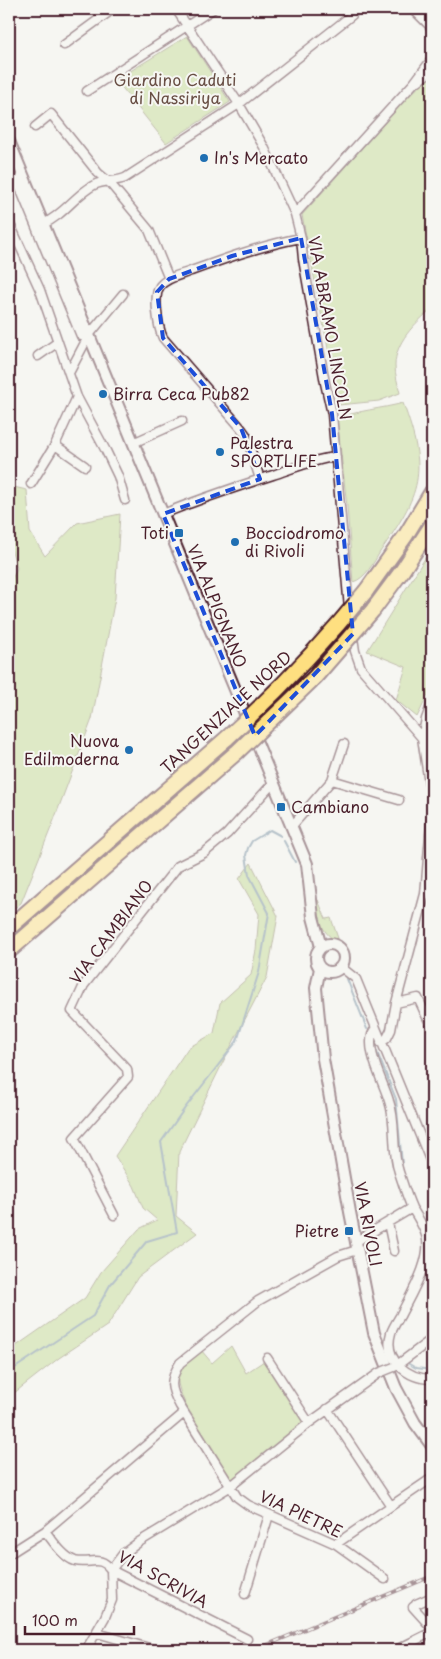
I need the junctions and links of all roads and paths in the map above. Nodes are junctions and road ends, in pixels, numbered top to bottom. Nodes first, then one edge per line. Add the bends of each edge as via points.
1 (113, 9) edge
2 (176, 9) edge
3 (213, 9) edge
4 (413, 9) edge
5 (420, 9) edge
6 (352, 15) dead end
7 (432, 16) edge
8 (188, 26) junction
9 (432, 28) edge
10 (64, 45) dead end
11 (432, 60) edge
12 (432, 70) edge
13 (414, 83) junction
14 (87, 91) dead end
15 (239, 104) junction
16 (35, 127) dead end
17 (9, 141) edge
18 (24, 178) junction
19 (109, 182) junction
20 (295, 214) junction
21 (9, 222) edge
22 (44, 224) junction
23 (301, 238) junction
24 (169, 279) junction
25 (123, 294) dead end
26 (89, 335) junction
27 (58, 342) junction
28 (38, 356) dead end
29 (68, 373) junction
30 (77, 397) junction
31 (182, 421) dead end
32 (134, 443) junction
33 (55, 445) junction
34 (336, 457) junction
35 (85, 466) dead end
36 (260, 479) junction
37 (31, 484) dead end
38 (432, 492) edge
39 (125, 500) dead end
40 (163, 514) junction
41 (432, 525) edge
42 (432, 703) edge
43 (422, 738) junction
44 (344, 744) dead end
45 (332, 780) junction
46 (274, 782) junction
47 (399, 800) dead end
48 (432, 802) edge
49 (432, 811) edge
50 (292, 826) junction
51 (307, 864) joint
52 (9, 928) edge
53 (325, 946) junction
54 (9, 952) edge
55 (320, 968) junction
56 (337, 969) junction
57 (318, 994) junction
58 (396, 1003) junction
59 (432, 1028) edge
60 (375, 1029) junction
61 (381, 1043) junction
62 (432, 1165) edge
63 (412, 1208) junction
64 (114, 1215) dead end
65 (388, 1223) junction
66 (356, 1246) junction
67 (394, 1251) dead end
68 (432, 1339) edge
69 (267, 1358) dead end
70 (396, 1366) junction
71 (432, 1379) edge
72 (327, 1409) junction
73 (184, 1413) junction
74 (309, 1423) junction
75 (432, 1446) edge
76 (432, 1478) edge
77 (231, 1486) junction
78 (391, 1506) junction
79 (269, 1515) junction
80 (45, 1531) junction
81 (336, 1544) junction
82 (9, 1554) edge
83 (111, 1570) junction
84 (385, 1578) dead end
85 (245, 1594) dead end
86 (432, 1597) edge
87 (432, 1630) edge
88 (97, 1633) junction
89 (247, 1639) dead end
90 (86, 1650) edge
91 (156, 1650) edge
92 (396, 1650) edge

1 - 10 street
2 - 8 street, VIA ABRAMO LINCOLN
3 - 8 street
4 - 9 street
5 - 7 street
6 - 15 street
8 - 14 street
8 - 15 street, VIA ABRAMO LINCOLN
11 - 13 street
12 - 13 street
13 - 20 street
15 - 19 street via 125,178
15 - 20 street, VIA ABRAMO LINCOLN via 268,153
16 - 19 street via 51,114 98,173
17 - 18 street, VIA ALPIGNANO
18 - 22 street, VIA ALPIGNANO
18 - 26 street, VIA ALPIGNANO via 17,181 20,190 81,336
19 - 22 street via 93,185
19 - 24 street via 149,230
20 - 23 street, VIA ABRAMO LINCOLN
21 - 27 street via 40,290
22 - 26 street, VIA ALPIGNANO
23 - 24 street via 244,252
23 - 34 street, VIA ABRAMO LINCOLN via 324,383 332,414
24 - 36 street via 157,292 162,335 246,434
25 - 26 street
26 - 29 street
26 - 32 street, VIA ALPIGNANO
27 - 28 street
27 - 29 street
29 - 30 street
30 - 33 street
30 - 39 street via 118,476
31 - 32 street
32 - 40 street, VIA ALPIGNANO
33 - 35 street
33 - 37 street
34 - 36 street
34 - 43 street, VIA ABRAMO LINCOLN via 355,651 370,680
36 - 40 street
38 - 52 highway, TANGENZIALE NORD, bridge via 366,591 320,647 227,738
40 - 46 street, VIA ALPIGNANO
41 - 54 highway, bridge via 373,610 315,677 237,752
42 - 43 street
43 - 48 street
44 - 45 street
45 - 47 street
45 - 50 street
46 - 50 street, VIA ALPIGNANO
46 - 64 street, VIA CAMBIANO via 227,834 204,853 178,866 84,985 72,1011 127,1069 128,1077 74,1138
49 - 58 street via 425,894
50 - 51 street, VIA ALPIGNANO
51 - 53 street, VIA RIVOLI via 311,908
53 - 55 street, VIA RIVOLI via 318,951 316,960
53 - 56 street, VIA RIVOLI via 338,946 343,954 343,963
55 - 56 street
55 - 57 street, VIA RIVOLI via 316,982
56 - 57 street via 323,980
56 - 60 street, VIA RIVOLI via 356,979
57 - 66 street, VIA RIVOLI via 323,1059
58 - 59 street via 418,998
58 - 61 street via 388,1038
60 - 61 street, VIA RIVOLI
60 - 63 street via 370,1038 374,1060 390,1102 398,1169
61 - 62 street, VIA RIVOLI
63 - 65 street, VIA PIETRE
63 - 70 street via 426,1235 428,1251 413,1292 391,1332
65 - 66 street, VIA PIETRE
65 - 67 street
66 - 73 street, VIA PIETRE via 246,1308 180,1363 174,1373 172,1387
66 - 75 street, VIA RIVOLI via 380,1351 415,1423
68 - 70 street
69 - 74 street
70 - 71 street via 410,1375
70 - 72 street, bridge via 379,1373
72 - 74 street
72 - 78 street
73 - 77 street, VIA PIETRE
73 - 80 street
74 - 77 street
76 - 78 street
77 - 79 street, VIA PIETRE via 237,1497 248,1506
77 - 83 street via 140,1542 123,1554
78 - 81 street
79 - 81 street, VIA PIETRE
79 - 85 street
80 - 82 street
80 - 83 street, VIA SCRIVIA via 74,1561 100,1560
81 - 84 street, VIA PIETRE
83 - 88 street via 112,1600
83 - 89 street, VIA SCRIVIA
86 - 87 street via 414,1607
87 - 92 street
88 - 90 street
88 - 91 street

